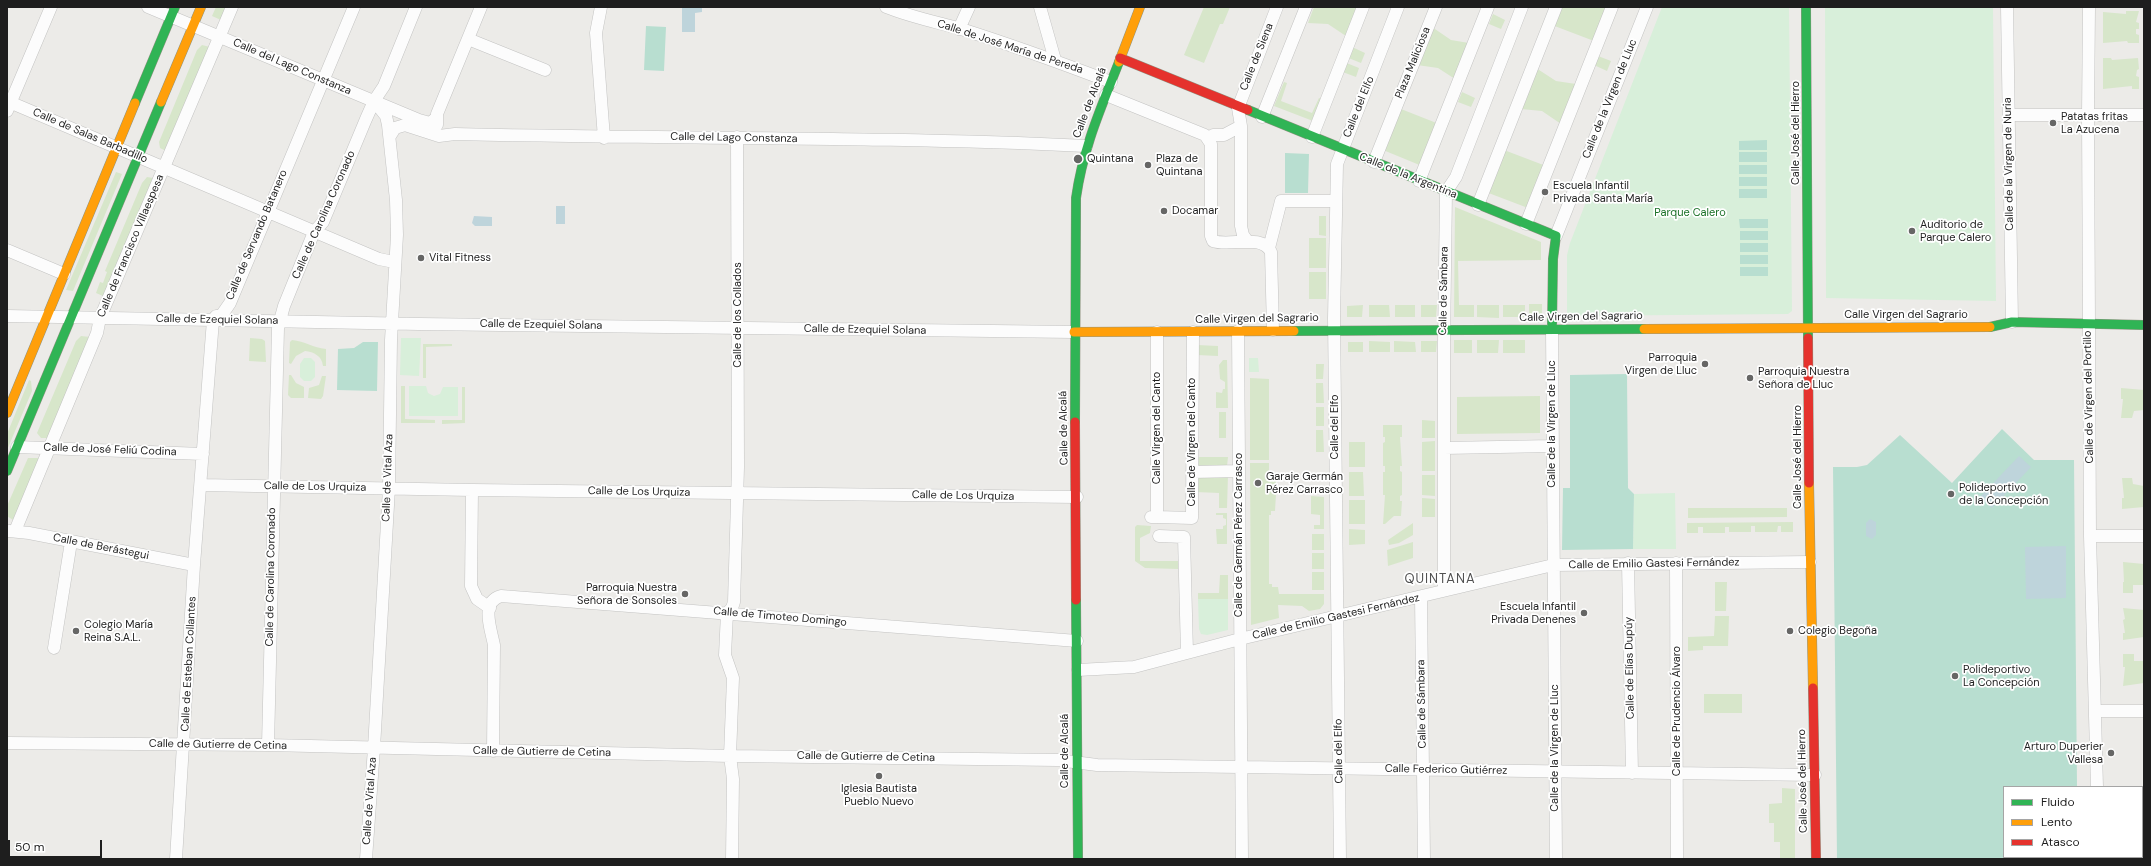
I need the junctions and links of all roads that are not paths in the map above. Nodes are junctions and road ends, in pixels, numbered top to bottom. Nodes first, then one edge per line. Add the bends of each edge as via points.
1 (51, 7) edge
2 (148, 7) edge
3 (201, 7) edge
4 (232, 7) edge
5 (354, 7) edge
6 (416, 7) edge
7 (481, 7) edge
8 (601, 7) edge
9 (886, 7) edge
10 (969, 7) edge
11 (1040, 7) edge
12 (1140, 7) edge
13 (1277, 7) edge
14 (1306, 7) edge
15 (1363, 7) edge
16 (1398, 7) edge
17 (1436, 7) edge
18 (1488, 7) edge
19 (1522, 7) edge
20 (1556, 7) edge
21 (1612, 7) edge
22 (1647, 7) edge
23 (1806, 7) edge
24 (2007, 7) edge
25 (2089, 7) edge
26 (173, 12) edge
27 (193, 25) junction
28 (959, 29) junction
29 (220, 37) junction
30 (468, 39) junction
31 (1120, 58) junction
32 (1055, 60) junction
33 (545, 70) dead end
34 (323, 80) junction
35 (1111, 82) junction
36 (168, 85) junction
37 (141, 90) junction
38 (1106, 95) junction
39 (374, 101) junction
40 (8, 105) edge
41 (1238, 108) junction
42 (2008, 115) junction
43 (2088, 115) junction
44 (2144, 115) edge
45 (1262, 117) junction
46 (436, 118) junction
47 (1241, 126) junction
48 (447, 134) junction
49 (390, 136) junction
50 (737, 137) junction
51 (1312, 137) junction
52 (604, 138) junction
53 (1209, 139) junction
54 (126, 143) junction
55 (1086, 146) junction
56 (1342, 149) junction
57 (138, 156) junction
58 (1374, 162) junction
59 (164, 168) junction
60 (1419, 181) junction
61 (1446, 192) junction
62 (1336, 201) junction
63 (1478, 205) junction
64 (268, 213) junction
65 (1526, 224) junction
66 (314, 232) junction
67 (1556, 236) junction
68 (1248, 242) junction
69 (1270, 248) junction
70 (7, 250) edge
71 (394, 262) junction
72 (64, 274) junction
73 (7, 316) edge
74 (48, 316) junction
75 (72, 316) junction
76 (100, 318) junction
77 (213, 320) junction
78 (279, 320) junction
79 (392, 322) junction
80 (2012, 322) junction
81 (2088, 325) junction
82 (2144, 325) edge
83 (1809, 327) junction
84 (738, 328) junction
85 (1334, 329) junction
86 (1552, 329) junction
87 (1273, 330) junction
88 (1444, 330) junction
89 (1238, 331) junction
90 (1074, 332) junction
91 (1157, 332) junction
92 (1192, 332) junction
93 (42, 388) junction
94 (7, 412) edge
95 (17, 446) junction
96 (1553, 446) junction
97 (50, 448) junction
98 (1444, 448) junction
99 (203, 454) junction
100 (7, 471) edge
101 (1239, 471) junction
102 (1192, 472) junction
103 (201, 484) junction
104 (273, 485) junction
105 (389, 488) junction
106 (472, 490) junction
107 (737, 493) junction
108 (1077, 497) junction
109 (1154, 517) joint
110 (11, 531) edge
111 (1159, 536) dead end
112 (2090, 536) junction
113 (2144, 536) edge
114 (71, 542) junction
115 (1810, 562) junction
116 (1676, 563) junction
117 (194, 564) junction
118 (1628, 564) junction
119 (1554, 565) junction
120 (1444, 590) junction
121 (1421, 597) junction
122 (490, 608) junction
123 (727, 613) junction
124 (1337, 617) junction
125 (1240, 639) junction
126 (1077, 641) junction
127 (54, 648) dead end
128 (1187, 653) junction
129 (1078, 670) junction
130 (2097, 711) junction
131 (2144, 711) edge
132 (7, 743) edge
133 (184, 744) junction
134 (268, 745) junction
135 (374, 748) junction
136 (493, 751) junction
137 (730, 756) junction
138 (1076, 762) junction
139 (1241, 767) junction
140 (1339, 768) junction
141 (1423, 770) junction
142 (1555, 772) junction
143 (1632, 772) junction
144 (1678, 773) junction
145 (1816, 775) junction
146 (2097, 786) edge
147 (176, 859) edge
148 (366, 859) edge
149 (732, 859) edge
150 (1078, 859) edge
151 (1242, 859) edge
152 (1340, 859) edge
153 (1424, 859) edge
154 (1556, 859) edge
155 (1677, 859) edge
156 (1816, 859) edge

1 - 40 street
2 - 26 street, Calle del Lago Constanza
3 - 27 street
4 - 29 street, Calle de Francisco Villaespesa
5 - 34 street, Calle de Servando Batanero
6 - 39 street, Calle de Carolina Coronado via 384,86
7 - 30 street
8 - 52 street via 596,33
9 - 28 street, Calle de José María de Pereda via 913,18
10 - 28 street
11 - 32 street
12 - 31 street, Calle de Alcalá
13 - 41 street, Calle de Siena
14 - 45 street
15 - 51 street
16 - 56 street, Calle del Elfo
17 - 58 street, Plaza Maliciosa
18 - 60 street
19 - 61 street via 1456,177
20 - 63 street
21 - 65 street
22 - 67 street, Calle de la Virgen de Lluc
23 - 83 street, Calle José del Hierro
24 - 42 street, Calle de la Virgen de Nuria
25 - 43 street, Calle de Virgen del Portillo
26 - 27 street, Calle del Lago Constanza
26 - 36 street via 181,32 166,68
26 - 37 street
27 - 29 street, Calle del Lago Constanza
27 - 36 street
28 - 32 street, Calle de José María de Pereda
29 - 34 street, Calle del Lago Constanza
29 - 59 street, Calle de Francisco Villaespesa
30 - 33 street
30 - 46 street
31 - 35 street, Calle de Alcalá
31 - 41 street, Calle de la Argentina
32 - 35 street, Calle de José María de Pereda
34 - 39 street, Calle del Lago Constanza
34 - 64 street, Calle de Servando Batanero
35 - 38 street, Calle de Alcalá
36 - 57 street
37 - 54 street
37 - 54 street via 144,105
38 - 53 street via 1205,135
38 - 55 street, Calle de Alcalá
39 - 46 street, Calle del Lago Constanza via 425,122 430,123
39 - 49 street, Calle de Vital Aza via 386,116
39 - 66 street, Calle de Carolina Coronado via 323,222
40 - 54 street, Calle de Salas Barbadillo
41 - 45 street, Calle de la Argentina
41 - 47 street
42 - 43 street
42 - 80 street, Calle de la Virgen de Nuria
43 - 44 street
43 - 81 street, Calle de Virgen del Portillo
45 - 51 street, Calle de la Argentina
46 - 48 street via 439,128
47 - 53 street via 1224,135 1213,135
47 - 68 street via 1241,226 1242,235
48 - 49 street, Calle del Lago Constanza via 434,136 405,125 395,128
48 - 52 street, Calle del Lago Constanza
49 - 71 street, Calle de Vital Aza via 396,200 397,235
50 - 52 street, Calle del Lago Constanza
50 - 55 street, Calle del Lago Constanza
50 - 84 street, Calle de los Collados
51 - 56 street, Calle de la Argentina
53 - 68 street via 1211,236 1213,241 1220,243
54 - 57 street, Calle de Salas Barbadillo
54 - 72 street
55 - 90 street, Calle de Alcalá via 1076,198
56 - 58 street, Calle de la Argentina
56 - 62 street, Calle del Elfo via 1337,164
57 - 59 street, Calle de Salas Barbadillo
57 - 75 street
58 - 60 street, Calle de la Argentina
59 - 64 street, Calle de Salas Barbadillo
59 - 76 street, Calle de Francisco Villaespesa
60 - 61 street, Calle de la Argentina
61 - 63 street, Calle de la Argentina
61 - 88 street, Calle de Sámbara
62 - 69 street via 1281,201
62 - 85 street, Calle del Elfo
63 - 65 street, Calle de la Argentina
64 - 66 street, Calle de Salas Barbadillo
64 - 77 street, Calle de Servando Batanero via 230,303 220,316
65 - 67 street, Calle de la Argentina
66 - 71 street, Calle de Salas Barbadillo via 379,259
66 - 78 street, Calle de Carolina Coronado
67 - 86 street, Calle de la Virgen de Lluc via 1553,247
68 - 69 street via 1259,242
69 - 87 street
70 - 72 street
71 - 79 street, Calle de Vital Aza
72 - 74 street
73 - 74 street, Calle de Ezequiel Solana
74 - 75 street, Calle de Ezequiel Solana
74 - 93 street via 57,325 58,331 39,374
74 - 94 street
75 - 76 street, Calle de Ezequiel Solana
75 - 93 street
76 - 77 street, Calle de Ezequiel Solana
76 - 97 street, Calle de Francisco Villaespesa via 97,333
77 - 78 street, Calle de Ezequiel Solana
77 - 99 street
78 - 79 street, Calle de Ezequiel Solana
78 - 104 street, Calle de Carolina Coronado
79 - 84 street, Calle de Ezequiel Solana
79 - 105 street, Calle de Vital Aza
80 - 81 street, Calle Virgen del Sagrario
80 - 83 street, Calle Virgen del Sagrario via 1990,327
81 - 82 street, Calle Virgen del Sagrario
81 - 112 street, Calle de Virgen del Portillo
83 - 86 street, Calle Virgen del Sagrario
83 - 115 street, Calle José del Hierro
84 - 90 street, Calle de Ezequiel Solana
84 - 107 street, Calle de los Collados
85 - 87 street, Calle Virgen del Sagrario
85 - 88 street, Calle Virgen del Sagrario
85 - 124 street, Calle del Elfo
86 - 88 street, Calle Virgen del Sagrario
86 - 96 street, Calle de la Virgen de Lluc
87 - 89 street, Calle Virgen del Sagrario
88 - 98 street, Calle de Sámbara
89 - 92 street, Calle Virgen del Sagrario
89 - 101 street, Calle de Germán Pérez Carrasco
90 - 91 street, Calle Virgen del Sagrario
90 - 108 street, Calle de Alcalá
91 - 92 street, Calle Virgen del Sagrario
91 - 109 street, Calle Virgen del Canto
92 - 102 street, Calle de Virgen del Canto
93 - 95 street
95 - 97 street, Calle de José Feliú Codina
95 - 100 street
96 - 98 street
96 - 119 street, Calle de la Virgen de Lluc
97 - 99 street, Calle de José Feliú Codina
97 - 110 street, Calle de Francisco Villaespesa
98 - 120 street, Calle de Sámbara
99 - 103 street
101 - 102 street
101 - 125 street, Calle de Germán Pérez Carrasco
102 - 109 street, Calle de Virgen del Canto via 1192,518
103 - 104 street, Calle de Los Urquiza
103 - 117 street
104 - 105 street, Calle de Los Urquiza
104 - 134 street, Calle de Carolina Coronado
105 - 106 street, Calle de Los Urquiza
105 - 135 street, Calle de Vital Aza
106 - 107 street, Calle de Los Urquiza
106 - 122 street via 471,586 477,599
107 - 108 street, Calle de Los Urquiza
107 - 123 street, Calle de los Collados via 734,602
108 - 126 street, Calle de Alcalá
110 - 114 street, Calle de Berástegui
111 - 128 street via 1184,537
112 - 113 street
112 - 130 street, Calle de Virgen del Portillo
114 - 117 street, Calle de Berástegui
114 - 127 street
115 - 116 street, Calle de Emilio Gastesi Fernández
115 - 145 street, Calle José del Hierro
116 - 118 street, Calle de Emilio Gastesi Fernández
116 - 144 street, Calle de Prudencio Álvaro
117 - 133 street, Calle de Esteban Collantes
118 - 119 street, Calle de Emilio Gastesi Fernández
118 - 143 street, Calle de Elías Dupúy
119 - 120 street, Calle de Emilio Gastesi Fernández
119 - 142 street, Calle de la Virgen de Lluc
120 - 121 street, Calle de Emilio Gastesi Fernández
121 - 124 street, Calle de Emilio Gastesi Fernández
121 - 141 street, Calle de Sámbara
122 - 123 street, Calle de Timoteo Domingo via 494,598 505,595
122 - 136 street via 489,631 494,645
123 - 126 street, Calle de Timoteo Domingo
123 - 137 street, Calle de los Collados via 725,655 733,678
124 - 125 street, Calle de Emilio Gastesi Fernández
124 - 140 street, Calle del Elfo
125 - 128 street, Calle de Emilio Gastesi Fernández
125 - 139 street, Calle de Germán Pérez Carrasco
126 - 129 street, Calle de Alcalá
128 - 129 street, Calle de Emilio Gastesi Fernández via 1134,667
129 - 138 street, Calle de Alcalá
130 - 131 street
130 - 146 street, Calle de Virgen del Portillo
132 - 133 street, Calle de Gutierre de Cetina
133 - 134 street, Calle de Gutierre de Cetina
133 - 147 street, Calle de Esteban Collantes
134 - 135 street, Calle de Gutierre de Cetina
135 - 136 street, Calle de Gutierre de Cetina
135 - 148 street, Calle de Vital Aza
136 - 137 street, Calle de Gutierre de Cetina
137 - 138 street, Calle de Gutierre de Cetina
137 - 149 street via 734,779
138 - 139 street, Calle Federico Gutiérrez via 1097,765
138 - 150 street, Calle de Alcalá
139 - 140 street, Calle Federico Gutiérrez
139 - 151 street, Calle de Germán Pérez Carrasco
140 - 141 street, Calle Federico Gutiérrez
140 - 152 street, Calle del Elfo
141 - 142 street, Calle Federico Gutiérrez
141 - 153 street, Calle de Sámbara
142 - 143 street, Calle Federico Gutiérrez
142 - 154 street, Calle de la Virgen de Lluc
143 - 144 street, Calle Federico Gutiérrez
144 - 145 street, Calle Federico Gutiérrez
144 - 155 street, Calle de Prudencio Álvaro
145 - 156 street, Calle José del Hierro

